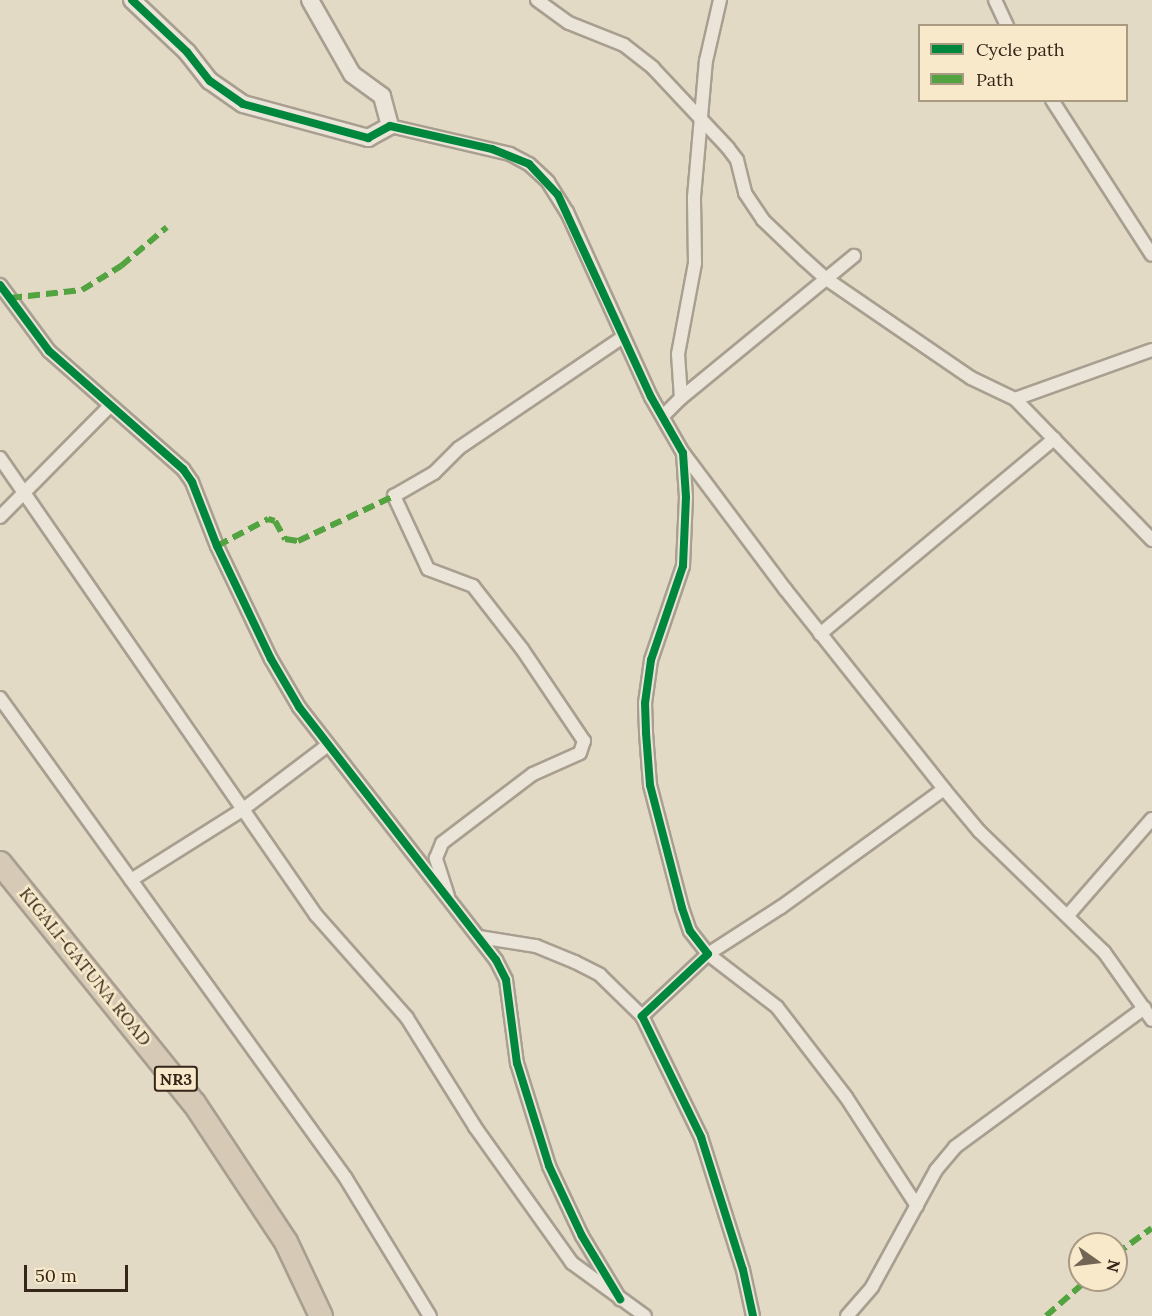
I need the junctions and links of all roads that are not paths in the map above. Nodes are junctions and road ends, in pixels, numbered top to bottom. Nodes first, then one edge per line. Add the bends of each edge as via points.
1 (132, 0) edge
2 (310, 0) edge
3 (537, 0) edge
4 (720, 0) edge
5 (995, 0) edge
6 (1006, 24) edge
7 (1053, 102) edge
8 (702, 122) junction
9 (390, 126) junction
10 (1152, 255) edge
11 (854, 256) dead end
12 (825, 278) junction
13 (0, 285) edge
14 (623, 337) junction
15 (1152, 350) edge
16 (681, 398) junction
17 (1014, 399) junction
18 (109, 406) junction
19 (663, 416) junction
20 (1054, 439) junction
21 (683, 453) junction
22 (0, 458) edge
23 (23, 494) junction
24 (0, 517) edge
25 (1152, 540) edge
26 (820, 634) junction
27 (0, 698) edge
28 (328, 745) junction
29 (944, 789) junction
30 (242, 810) junction
31 (1152, 819) edge
32 (0, 863) edge
33 (131, 880) junction
34 (451, 902) junction
35 (1069, 914) junction
36 (479, 937) junction
37 (708, 954) junction
38 (1144, 1008) junction
39 (642, 1016) junction
40 (1152, 1020) edge
41 (917, 1206) junction
42 (620, 1299) junction
43 (321, 1316) edge
44 (430, 1316) edge
45 (645, 1316) edge
46 (753, 1316) edge
47 (847, 1316) edge

1 - 9 street via 187,52 210,81 243,104 368,138
2 - 9 street via 352,74 382,96
3 - 8 street via 569,23 624,45 680,93
4 - 8 street via 706,61
5 - 6 street
7 - 10 street
8 - 12 street via 737,160 745,193 763,220
8 - 16 street via 694,197 695,263 678,354
9 - 14 street via 510,154 538,172 567,212
11 - 12 street
12 - 16 street
12 - 17 street via 971,378
13 - 18 street via 49,351
14 - 19 street
14 - 34 street via 459,448 434,473 394,496 428,569 473,586 522,649 584,741 580,753 534,774 442,843 436,858
15 - 17 street
16 - 19 street
17 - 20 street
18 - 23 street
18 - 28 street via 172,458 192,482 217,546 271,659 299,707
19 - 21 street
20 - 25 street
20 - 26 street
21 - 26 street
21 - 37 street via 683,566 651,660 645,703 646,733 650,785 682,908 690,931
22 - 23 street
23 - 24 street
23 - 30 street
26 - 29 street
27 - 33 street
28 - 30 street
28 - 34 street
29 - 35 street via 979,831
29 - 37 street via 781,907
30 - 33 street
30 - 42 street via 315,915 407,1018 475,1127 572,1263
31 - 35 street
32 - 43 highway, KIGALI-GATUNA ROAD / NR3 via 194,1103 286,1242
33 - 44 street via 345,1177
34 - 36 street
35 - 38 street via 1121,973
36 - 39 street via 536,946 574,962 600,975
36 - 42 street via 506,980 517,1063 549,1166 582,1236
37 - 39 street
37 - 41 street via 777,1007 846,1097
38 - 40 street
38 - 41 street via 956,1147 936,1170
39 - 46 street via 701,1137 743,1270
41 - 47 street via 872,1287
42 - 45 street

